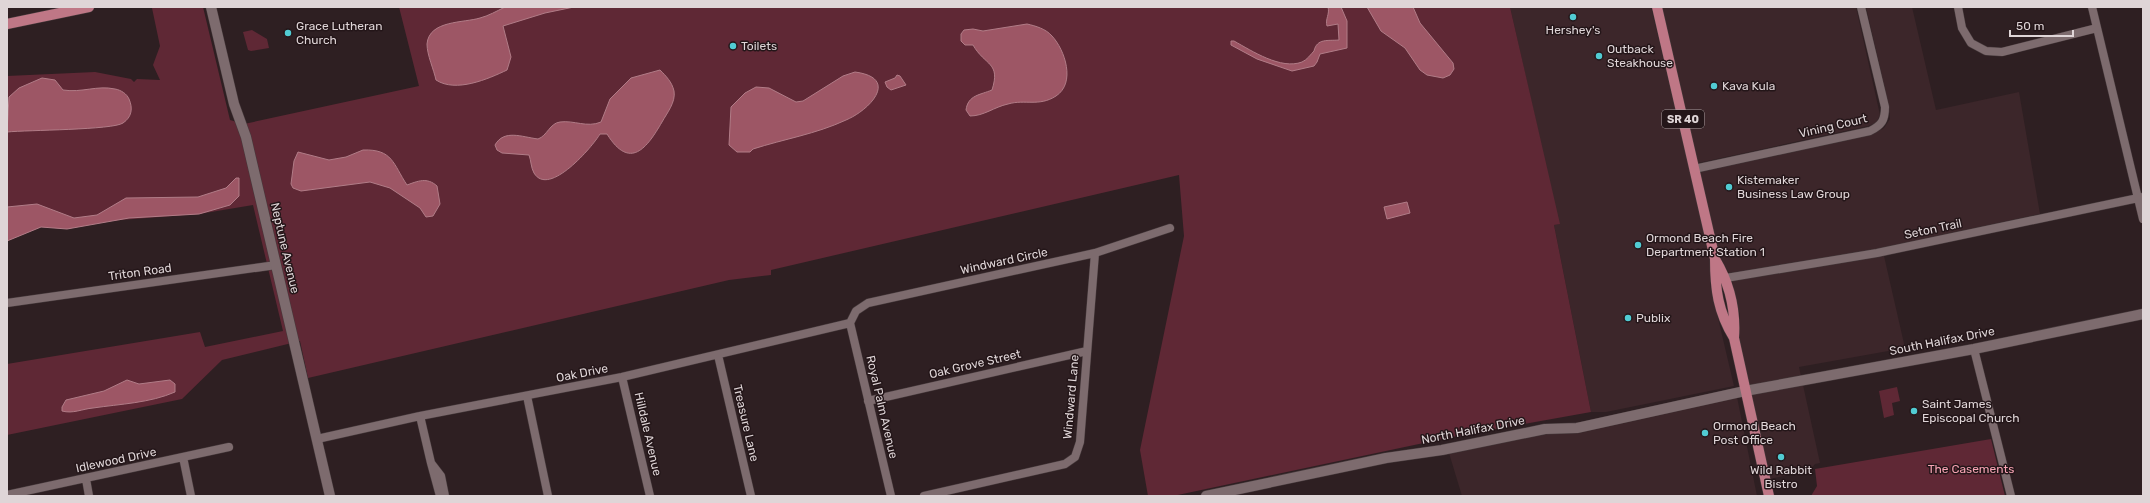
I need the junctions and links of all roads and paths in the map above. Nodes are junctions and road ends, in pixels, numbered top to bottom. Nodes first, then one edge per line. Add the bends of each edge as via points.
1 (89, 7) edge
2 (211, 7) edge
3 (1657, 7) edge
4 (1861, 7) edge
5 (1958, 7) edge
6 (2092, 7) edge
7 (7, 24) edge
8 (2097, 28) junction
9 (1694, 169) junction
10 (2141, 197) edge
11 (2143, 218) edge
12 (1170, 228) dead end
13 (1095, 253) junction
14 (1715, 259) junction
15 (276, 265) junction
16 (1726, 278) junction
17 (7, 303) edge
18 (2143, 314) edge
19 (850, 323) junction
20 (1734, 338) junction
21 (1974, 349) junction
22 (1087, 350) junction
23 (718, 355) junction
24 (622, 377) junction
25 (1745, 391) junction
26 (527, 396) junction
27 (868, 401) junction
28 (420, 416) junction
29 (317, 439) junction
30 (229, 447) dead end
31 (183, 457) junction
32 (432, 463) junction
33 (86, 479) junction
34 (7, 495) edge
35 (89, 496) edge
36 (191, 496) edge
37 (330, 496) edge
38 (440, 496) edge
39 (445, 496) edge
40 (548, 496) edge
41 (650, 496) edge
42 (750, 496) edge
43 (891, 496) edge
44 (924, 496) edge
45 (1206, 496) edge
46 (1769, 496) edge
47 (2011, 496) edge

1 - 7 main road
2 - 15 street, Neptune Avenue via 234,104 246,137
3 - 9 main road, SR 40
4 - 9 street, Vining Court via 1885,107 1885,116 1880,126
5 - 8 street via 1962,28 1971,43 1986,51 2002,52
6 - 8 street
8 - 10 street
9 - 14 main road, SR 40
10 - 11 street
10 - 16 street, Seton Trail via 1877,253
12 - 13 street, Windward Circle
13 - 19 street, Windward Circle via 868,303 856,311
13 - 22 street, Windward Lane
14 - 16 main road, SR 40
14 - 20 main road, SR 40 via 1715,284 1723,320
15 - 17 street, Triton Road
15 - 29 street, Neptune Avenue
16 - 20 main road, SR 40 via 1736,317
18 - 21 street, South Halifax Drive
19 - 23 street, Oak Drive
19 - 27 street, Royal Palm Avenue
20 - 25 main road, SR 40
21 - 25 street, South Halifax Drive
21 - 47 street
22 - 27 street, Oak Grove Street
22 - 44 street, Windward Lane via 1080,442 1075,457 1065,464
23 - 24 street, Oak Drive
23 - 42 street, Treasure Lane
24 - 26 street, Oak Drive
24 - 41 street, Hilldale Avenue
25 - 45 street, North Halifax Drive via 1577,428 1545,429 1442,450 1386,458
25 - 46 main road, SR 40
26 - 28 street, Oak Drive
26 - 40 street
27 - 43 street, Royal Palm Avenue
28 - 29 street, Oak Drive
28 - 32 street
29 - 37 street, Neptune Avenue
30 - 31 street, Idlewood Drive
31 - 33 street, Idlewood Drive
31 - 36 street
32 - 38 street
32 - 39 street via 441,476
33 - 34 street, Idlewood Drive
33 - 35 street

